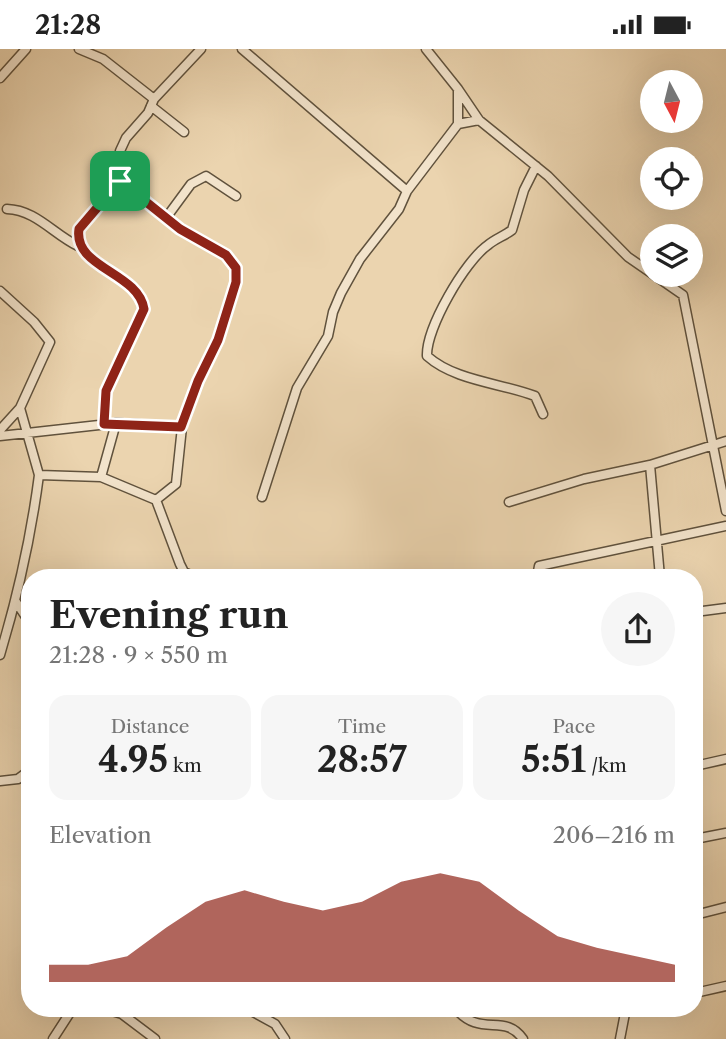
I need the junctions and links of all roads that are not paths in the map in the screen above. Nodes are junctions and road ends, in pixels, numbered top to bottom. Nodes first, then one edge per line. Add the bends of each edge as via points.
1 (26, 49) edge
2 (79, 49) edge
3 (201, 49) edge
4 (242, 49) edge
5 (426, 49) edge
6 (0, 78) edge
7 (458, 89) junction
8 (153, 102) junction
9 (479, 120) junction
10 (458, 124) junction
11 (184, 132) dead end
12 (536, 166) junction
13 (120, 181) junction
14 (407, 191) junction
15 (236, 196) dead end
16 (7, 209) dead end
17 (166, 218) junction
18 (78, 246) junction
19 (0, 291) edge
20 (20, 408) junction
21 (543, 414) dead end
22 (116, 423) junction
23 (104, 424) junction
24 (181, 427) junction
25 (0, 430) edge
26 (28, 431) junction
27 (0, 436) edge
28 (726, 441) edge
29 (710, 444) junction
30 (650, 465) junction
31 (39, 475) junction
32 (101, 477) junction
33 (262, 497) dead end
34 (156, 500) junction
35 (509, 502) dead end
36 (726, 511) edge
37 (726, 526) edge
38 (654, 541) junction
39 (23, 569) edge
40 (182, 569) edge
41 (539, 569) edge
42 (659, 569) edge
43 (21, 580) edge
44 (16, 602) junction
45 (726, 608) edge
46 (21, 610) edge
47 (703, 611) edge
48 (0, 655) edge
49 (726, 759) edge
50 (703, 765) edge
51 (21, 777) edge
52 (18, 779) junction
53 (21, 780) edge
54 (0, 782) edge
55 (726, 833) edge
56 (703, 837) edge
57 (726, 907) edge
58 (703, 913) edge
59 (726, 986) edge
60 (703, 991) edge
61 (67, 1017) edge
62 (126, 1017) edge
63 (262, 1017) edge
64 (464, 1017) edge
65 (624, 1017) edge
66 (53, 1039) edge
67 (155, 1039) edge
68 (285, 1039) edge
69 (523, 1039) edge
70 (620, 1039) edge

1 - 6 street
2 - 8 street via 103,59
3 - 8 street
4 - 14 street
5 - 7 street
7 - 9 street
7 - 10 street
8 - 11 street
8 - 13 street via 120,151
9 - 10 street
9 - 12 street
10 - 14 street
12 - 21 street via 512,230 475,258 438,317 427,356 451,370 535,396
12 - 29 street via 628,257 683,295
13 - 17 street
13 - 18 street via 79,229
14 - 33 street via 341,293 328,336 297,388
15 - 17 street via 205,176 191,184
16 - 18 street via 32,214
17 - 24 street via 226,255 236,268 218,340
18 - 23 street via 136,291 144,309 106,391
19 - 20 street via 51,342
20 - 25 street
20 - 26 street
22 - 23 street
22 - 24 street
22 - 32 street
23 - 26 street
24 - 34 street via 176,484
26 - 27 street
26 - 31 street
28 - 29 street
29 - 30 street
29 - 36 street
30 - 35 street
30 - 38 street
31 - 32 street
31 - 39 street
32 - 34 street
34 - 40 street
37 - 38 street
38 - 41 street
38 - 42 street
43 - 44 street
44 - 46 street
44 - 48 street
45 - 47 street
49 - 50 street
51 - 52 street
52 - 53 street
52 - 54 street
55 - 56 street
57 - 58 street
59 - 60 street
61 - 66 street
62 - 67 street
63 - 68 street via 275,1024
64 - 69 street via 474,1028 506,1027
65 - 70 street

